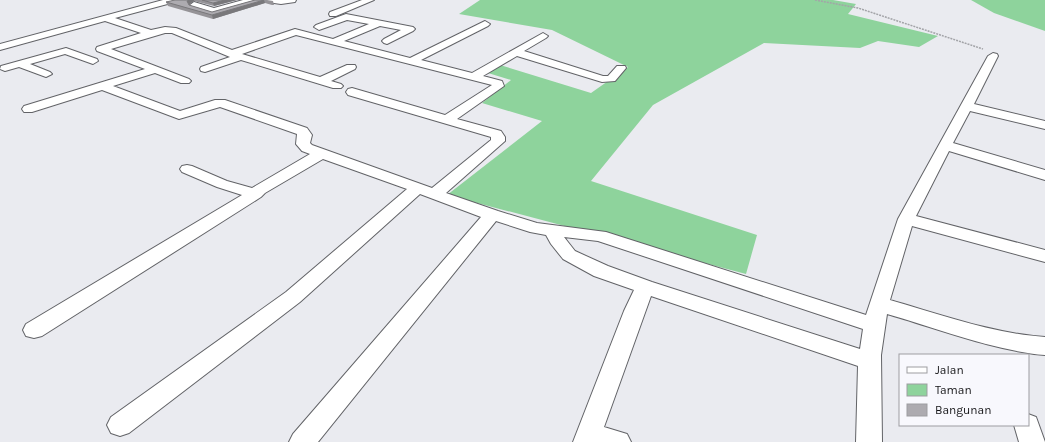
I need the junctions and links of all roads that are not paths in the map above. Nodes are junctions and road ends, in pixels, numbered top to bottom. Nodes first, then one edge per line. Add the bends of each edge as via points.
1 (172, 0) edge
2 (214, 0) edge
3 (252, 0) edge
4 (270, 0) edge
5 (292, 0) edge
6 (370, 0) edge
7 (344, 2) dead end
8 (358, 5) junction
9 (108, 19) junction
10 (379, 23) junction
11 (312, 24) junction
12 (485, 24) dead end
13 (295, 32) junction
14 (151, 33) junction
15 (543, 36) dead end
16 (387, 41) dead end
17 (334, 42) junction
18 (0, 47) edge
19 (101, 49) junction
20 (516, 52) junction
21 (236, 55) junction
22 (79, 56) junction
23 (993, 56) road end
24 (92, 60) dead end
25 (412, 61) junction
26 (20, 64) junction
27 (272, 67) junction
28 (351, 67) dead end
29 (6, 68) dead end
30 (621, 68) dead end
31 (205, 69) dead end
32 (154, 70) junction
33 (46, 74) dead end
34 (256, 74) dead end
35 (475, 76) junction
36 (308, 77) junction
37 (185, 81) dead end
38 (321, 81) junction
39 (290, 84) dead end
40 (102, 86) junction
41 (337, 86) dead end
42 (352, 92) dead end
43 (966, 106) junction
44 (28, 109) dead end
45 (448, 119) junction
46 (1045, 125) edge
47 (945, 146) junction
48 (321, 154) junction
49 (187, 169) dead end
50 (1045, 171) edge
51 (426, 191) junction
52 (255, 194) junction
53 (492, 215) junction
54 (906, 219) junction
55 (553, 231) junction
56 (1045, 256) edge
57 (645, 287) junction
58 (878, 304) junction
59 (874, 325) junction
60 (34, 330) dead end
61 (1045, 346) edge
62 (870, 361) junction
63 (120, 425) dead end
64 (1027, 426) edge
65 (587, 438) edge
66 (302, 442) edge
67 (618, 442) edge
68 (869, 442) edge
69 (1032, 442) edge

1 - 9 street
2 - 3 street via 191,6 218,12
4 - 5 street
6 - 8 street
7 - 8 street
8 - 11 street
9 - 14 street
9 - 18 street
10 - 11 street via 346,16
10 - 16 street via 410,29
10 - 17 street
11 - 13 street via 289,30
12 - 25 street
13 - 17 street
13 - 21 street
14 - 19 street
14 - 21 street via 173,30
15 - 20 street
17 - 25 street
19 - 22 street
19 - 32 street
20 - 30 street via 602,79 611,79
20 - 35 street
21 - 27 street
21 - 31 street
22 - 24 street
22 - 26 street via 66,51
23 - 43 street
25 - 35 street
26 - 29 street
26 - 33 street
27 - 34 street
27 - 36 street
28 - 38 street
32 - 37 street
32 - 40 street
35 - 45 street via 499,84
36 - 38 street
36 - 39 street
38 - 41 street
40 - 44 street
40 - 48 street via 179,115 221,103 302,131 305,135 304,146
42 - 45 street
43 - 46 street
43 - 47 street
45 - 51 street via 492,132 498,140
47 - 50 street
47 - 54 street
48 - 51 street
48 - 52 street
49 - 52 street via 222,184
51 - 53 street
51 - 63 street via 293,297
52 - 60 street
53 - 55 street
53 - 66 street
54 - 56 street
54 - 58 street
55 - 57 street via 569,255 601,271
55 - 59 street via 600,236
57 - 62 street
57 - 65 street
58 - 59 street
58 - 61 street via 974,332 1029,345
59 - 62 street
62 - 68 street
64 - 69 street
65 - 67 street

